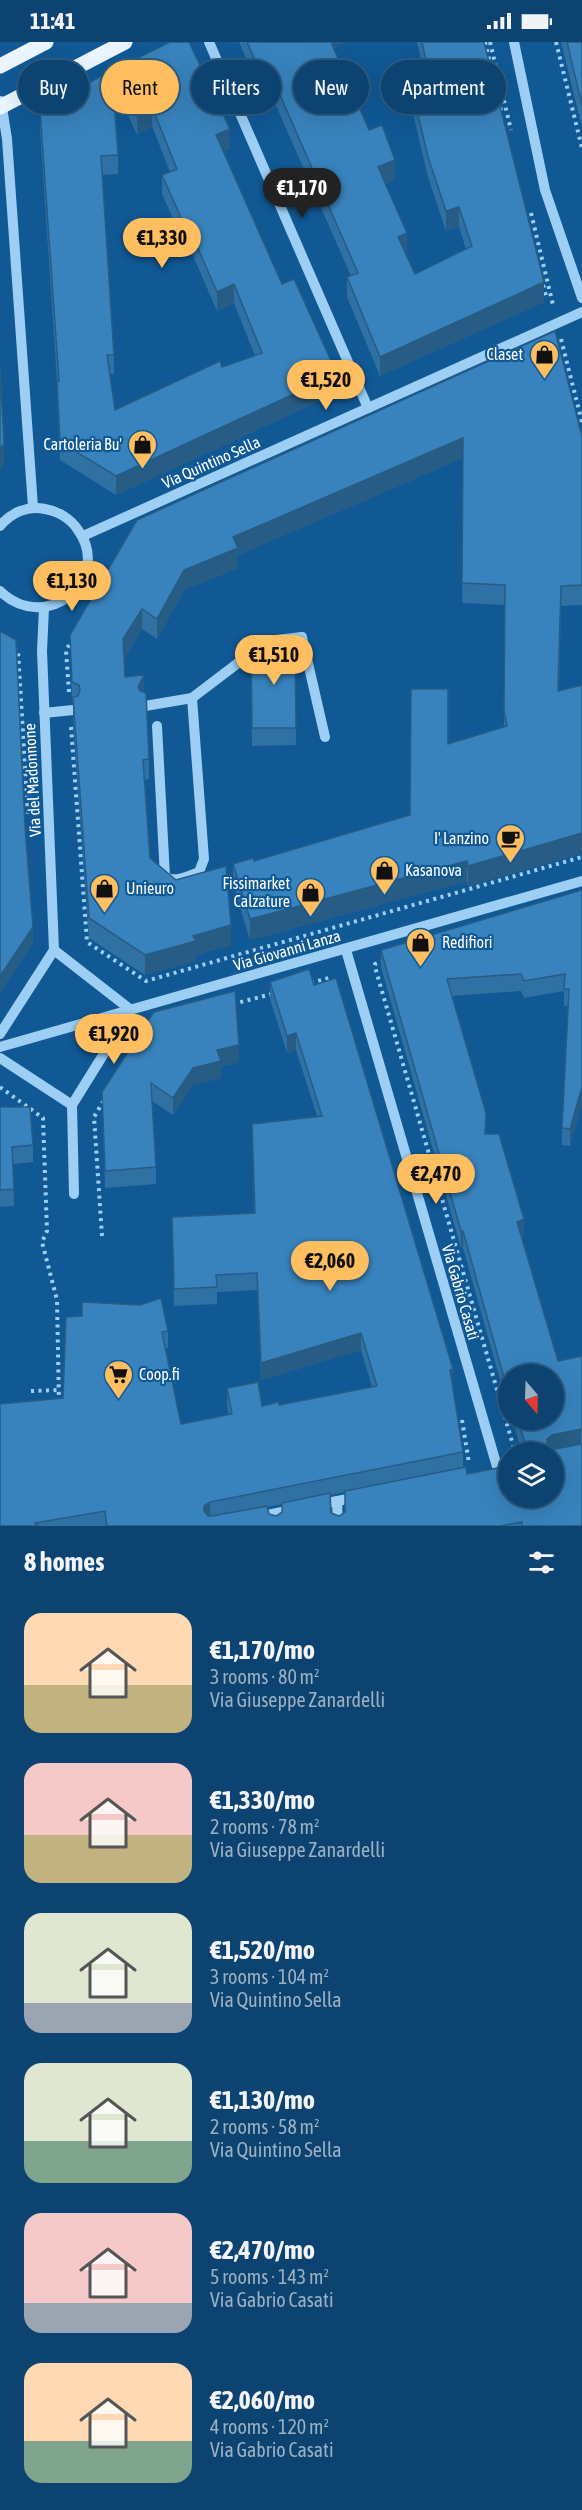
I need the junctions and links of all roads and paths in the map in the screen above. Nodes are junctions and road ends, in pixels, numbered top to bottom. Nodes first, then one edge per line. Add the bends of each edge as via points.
1 (46, 42) edge
2 (125, 42) edge
3 (209, 42) edge
4 (485, 42) edge
5 (490, 42) edge
6 (514, 42) edge
7 (556, 42) edge
8 (0, 66) edge
9 (1, 104) edge
10 (582, 148) edge
11 (529, 202) dead end
12 (526, 215) edge
13 (546, 296) dead end
14 (582, 298) edge
15 (582, 312) edge
16 (557, 323) junction
17 (368, 408) junction
18 (582, 422) edge
19 (33, 507) junction
20 (0, 526) edge
21 (83, 536) junction
22 (0, 591) edge
23 (44, 608) junction
24 (77, 633) edge
25 (9, 646) edge
26 (192, 698) junction
27 (145, 706) edge
28 (71, 710) junction
29 (44, 713) junction
30 (158, 726) dead end
31 (325, 737) dead end
32 (28, 816) dead end
33 (582, 857) edge
34 (582, 881) edge
35 (346, 950) junction
36 (54, 951) junction
37 (387, 960) edge
38 (334, 979) edge
39 (307, 984) edge
40 (275, 993) edge
41 (232, 1004) edge
42 (131, 1010) junction
43 (0, 1034) edge
44 (0, 1047) edge
45 (0, 1058) edge
46 (0, 1087) edge
47 (105, 1099) edge
48 (72, 1105) junction
49 (74, 1194) dead end
50 (102, 1236) dead end
51 (59, 1390) junction
52 (31, 1391) dead end
53 (59, 1413) edge
54 (512, 1442) edge
55 (498, 1470) edge
56 (369, 1495) edge
57 (337, 1501) junction
58 (274, 1514) junction
59 (242, 1520) edge
60 (275, 1526) edge
61 (338, 1526) edge

1 - 8 main road
2 - 9 main road
3 - 17 street
4 - 5 path via 510,134
6 - 14 street via 545,190
7 - 10 path
9 - 19 street
11 - 16 path
12 - 13 path
15 - 16 street, Via Quintino Sella
16 - 17 street, Via Quintino Sella
16 - 18 path
17 - 21 street, Via Quintino Sella
19 - 20 street via 18,511
19 - 21 street via 63,516
21 - 23 street via 88,563 84,578 61,603
22 - 23 street via 25,607
23 - 29 street, Via del Madonnone
24 - 28 path via 66,651
25 - 32 path via 18,651
26 - 27 street
26 - 30 street via 204,859 199,872 183,878 165,877
26 - 31 street via 267,641 302,637
28 - 29 street
28 - 33 path via 87,942 146,981
29 - 36 street, Via del Madonnone
34 - 35 street, Via Giovanni Lanza
35 - 42 street, Via Giovanni Lanza
35 - 55 street, Via Gabrio Casati
36 - 42 street
36 - 43 street
37 - 54 path via 375,964
38 - 39 path
40 - 41 path
42 - 44 street, Via Giovanni Lanza
42 - 48 street
45 - 48 street
46 - 51 path via 43,1118 47,1231 42,1242 57,1300
47 - 50 path via 94,1117
48 - 49 street
51 - 52 path
51 - 53 path
56 - 57 street
57 - 58 street
57 - 61 street
58 - 59 street
58 - 60 street

